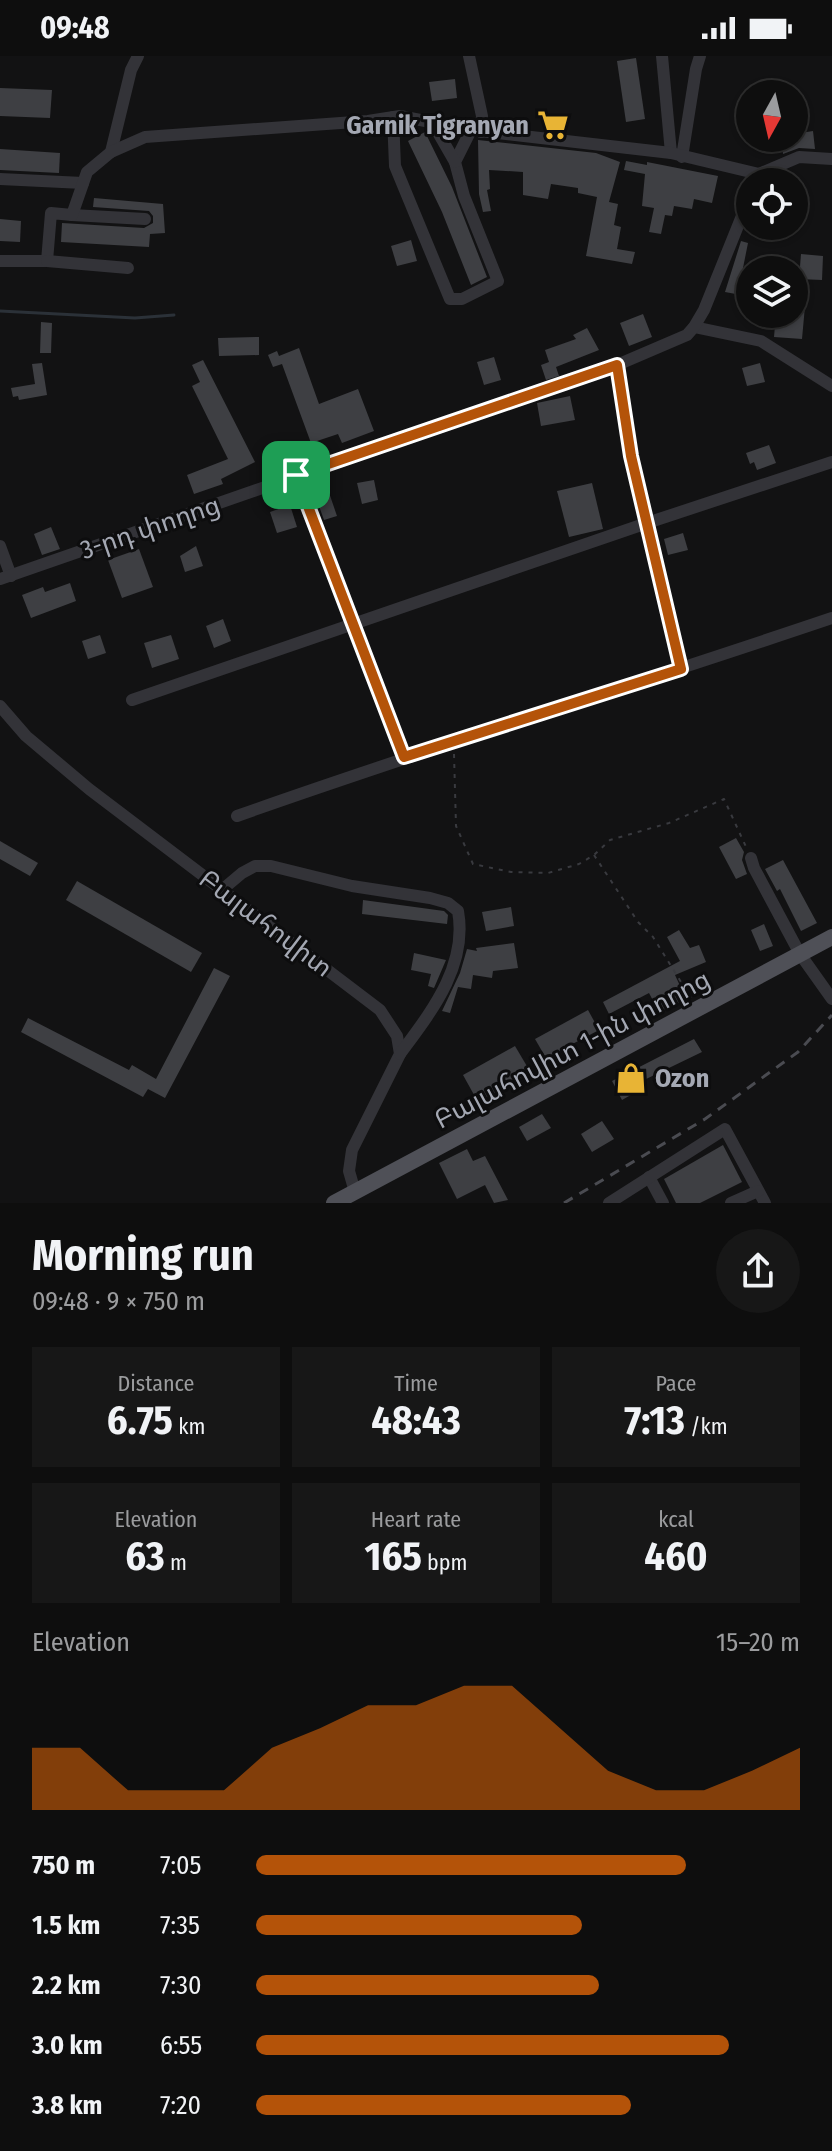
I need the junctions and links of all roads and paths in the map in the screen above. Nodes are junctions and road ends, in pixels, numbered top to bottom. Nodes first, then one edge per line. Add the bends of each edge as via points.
1 (138, 56) edge
2 (469, 56) edge
3 (662, 56) edge
4 (700, 56) edge
5 (393, 117) junction
6 (432, 122) junction
7 (476, 131) junction
8 (111, 152) junction
9 (677, 155) junction
10 (832, 159) edge
11 (455, 162) junction
12 (777, 168) edge
13 (736, 172) edge
14 (0, 179) edge
15 (83, 183) junction
16 (72, 215) junction
17 (145, 219) dead end
18 (736, 231) edge
19 (0, 261) edge
20 (47, 261) junction
21 (128, 268) dead end
22 (694, 327) junction
23 (617, 365) junction
24 (832, 386) edge
25 (832, 462) edge
26 (296, 475) junction
27 (647, 523) junction
28 (0, 546) edge
29 (6, 578) edge
30 (832, 618) edge
31 (352, 624) junction
32 (681, 669) junction
33 (132, 700) dead end
34 (0, 706) edge
35 (454, 741) junction
36 (404, 757) junction
37 (237, 816) dead end
38 (594, 855) junction
39 (751, 858) joint
40 (223, 889) junction
41 (832, 937) edge
42 (800, 954) junction
43 (832, 999) edge
44 (697, 1009) junction
45 (400, 1054) junction
46 (649, 1177) junction
47 (758, 1191) junction
48 (355, 1192) junction
49 (334, 1203) edge
50 (609, 1203) edge
51 (663, 1203) edge
52 (731, 1203) edge
53 (765, 1203) edge

1 - 8 street
2 - 7 street via 482,116
3 - 9 street
4 - 9 street
5 - 6 street
5 - 8 street via 145,137
5 - 11 street via 395,166 450,299 462,299 498,281
6 - 7 street
6 - 11 street
7 - 9 street
7 - 11 street
8 - 15 street via 87,172
9 - 13 street
10 - 12 street via 799,157
14 - 15 street
15 - 16 street
16 - 17 street
16 - 20 street via 51,213
18 - 22 street
19 - 20 street
20 - 21 street
22 - 23 street, 3-րդ փողոց via 687,335
22 - 24 street via 761,341
23 - 26 street, 3-րդ փողոց
23 - 27 street
25 - 27 street
26 - 29 street, 3-րդ փողոց
26 - 31 street
27 - 31 street
27 - 32 street
28 - 29 street
30 - 32 street
31 - 33 street
31 - 36 street
32 - 35 street
34 - 40 street, Բալահովիտ via 26,736 89,789
35 - 36 street
35 - 38 path via 456,826 473,864 548,873
36 - 37 street
38 - 39 path via 610,840 724,799
38 - 44 path
39 - 42 street
40 - 45 street, Բալահովիտ via 380,1010 397,1036
40 - 45 street via 255,866 271,866 364,889 430,898 458,911 462,931 443,995
41 - 42 main road, Բալահովիտ 1-ին փողոց
42 - 43 street
42 - 44 main road, Բալահովիտ 1-ին փողոց
44 - 48 main road, Բալահովիտ 1-ին փողոց
45 - 48 street via 352,1150 349,1171
46 - 47 street via 725,1129
46 - 50 street
46 - 51 street
47 - 52 street
47 - 53 street
48 - 49 main road, Բալահովիտ 1-ին փողոց

